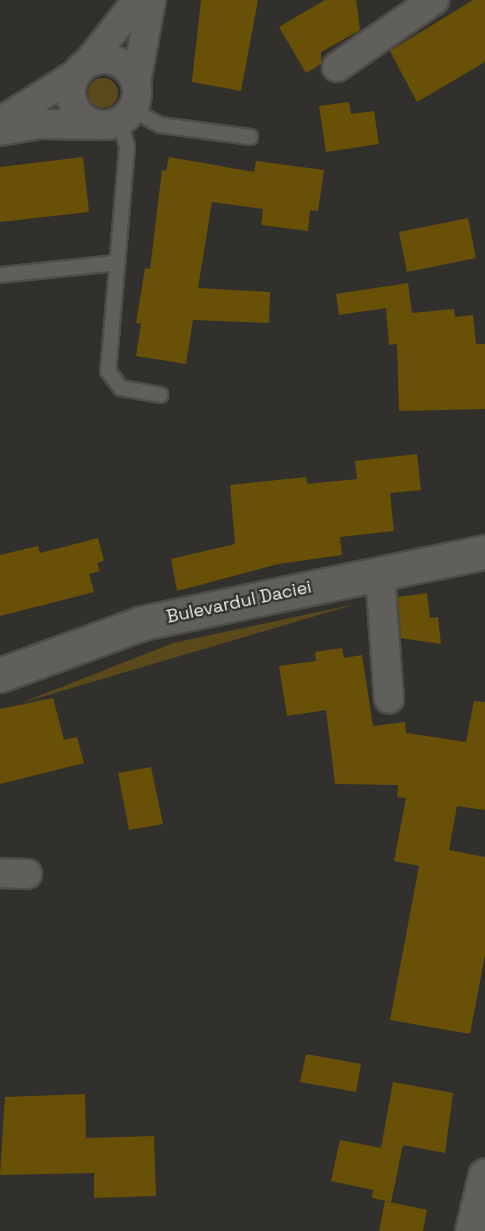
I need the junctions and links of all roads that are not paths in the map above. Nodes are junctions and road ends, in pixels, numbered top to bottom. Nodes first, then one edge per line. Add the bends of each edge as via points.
1 (138, 0) edge
2 (152, 0) edge
3 (434, 0) edge
4 (337, 67) dead end
5 (82, 69) junction
6 (122, 110) junction
7 (0, 122) edge
8 (0, 131) edge
9 (250, 137) dead end
10 (116, 263) junction
11 (0, 275) edge
12 (160, 395) dead end
13 (485, 552) edge
14 (380, 573) junction
15 (0, 675) edge
16 (389, 699) dead end
17 (485, 1176) edge
18 (472, 1231) edge

1 - 5 street
2 - 6 street
3 - 4 street
5 - 6 street via 116,62
5 - 6 street via 72,103 82,117
5 - 7 street
6 - 8 street
6 - 9 lane via 160,124
6 - 10 lane via 128,147
10 - 11 lane
10 - 12 lane via 108,371 121,388
13 - 14 street, Bulevardul Daciei
14 - 15 street, Bulevardul Daciei via 142,623
14 - 16 street
17 - 18 street

